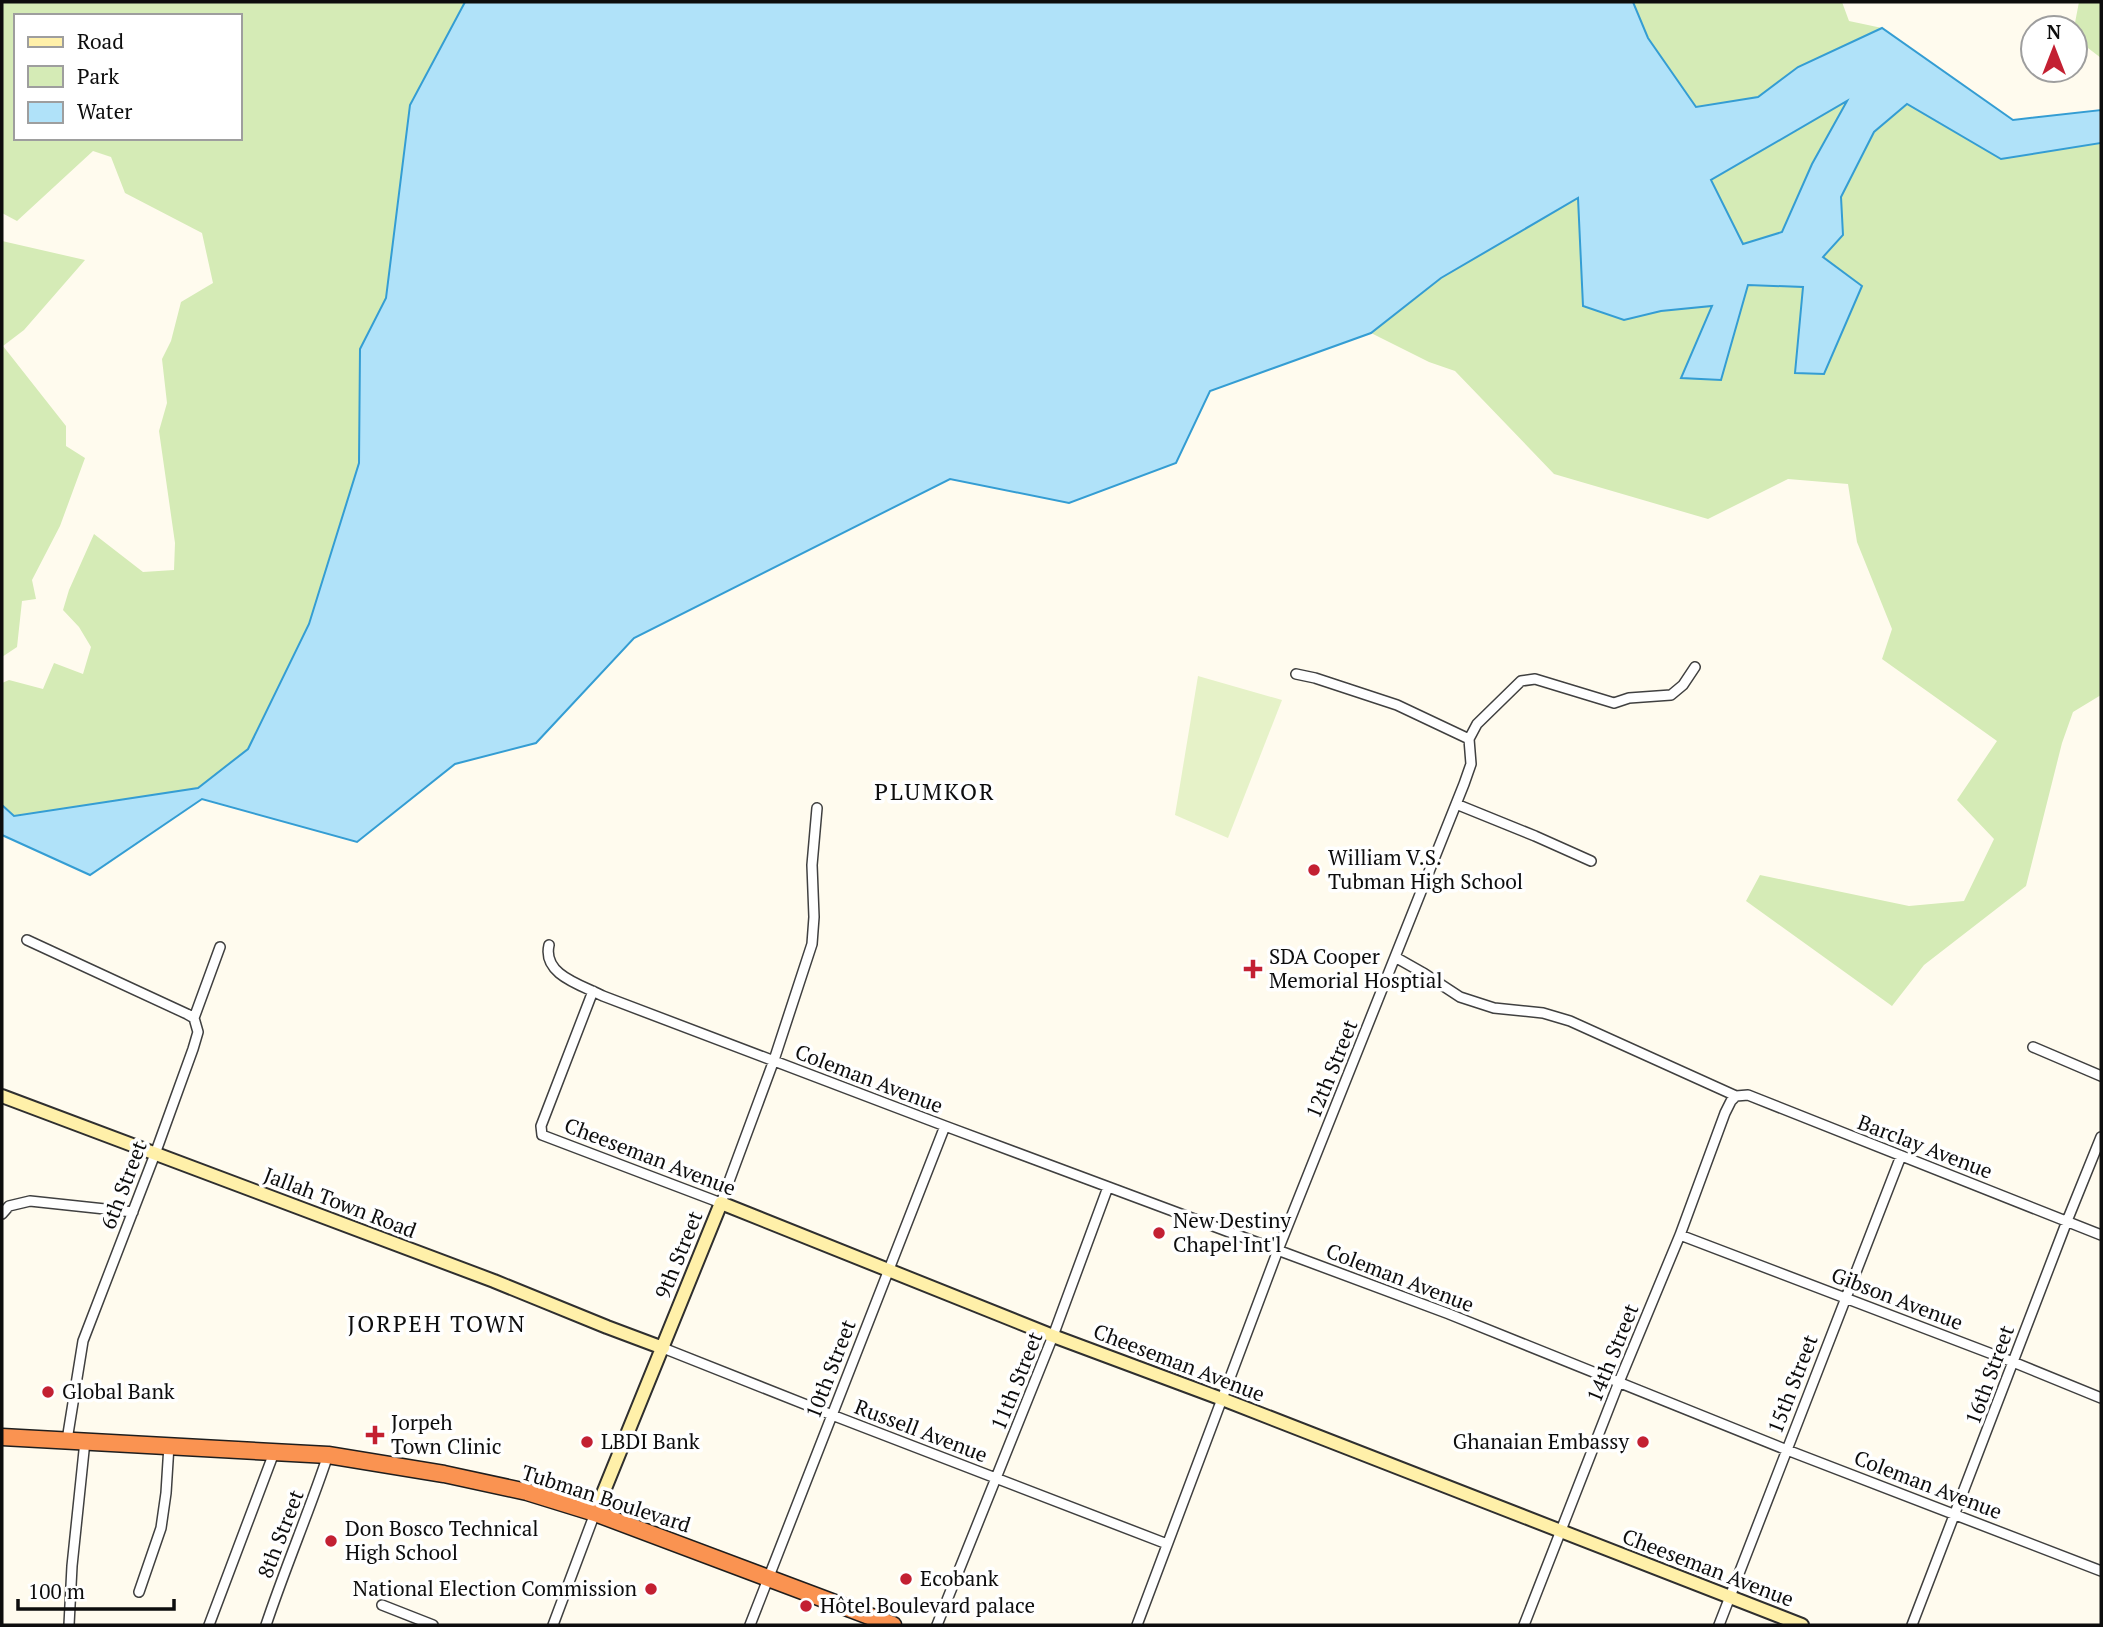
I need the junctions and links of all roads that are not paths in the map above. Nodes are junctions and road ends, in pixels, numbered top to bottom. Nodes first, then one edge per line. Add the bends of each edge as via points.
1 (1695, 667) dead end
2 (1296, 674) dead end
3 (1469, 739) junction
4 (1456, 804) junction
5 (817, 808) dead end
6 (1591, 861) dead end
7 (27, 940) dead end
8 (549, 945) dead end
9 (220, 947) dead end
10 (1395, 957) junction
11 (593, 991) junction
12 (194, 1018) junction
13 (2033, 1047) dead end
14 (774, 1060) junction
15 (2101, 1076) edge
16 (2, 1096) edge
17 (1736, 1096) junction
18 (945, 1126) junction
19 (2101, 1137) edge
20 (155, 1154) junction
21 (1901, 1156) junction
22 (1108, 1186) junction
23 (720, 1203) junction
24 (133, 1212) junction
25 (2, 1214) edge
26 (2067, 1221) junction
27 (1680, 1235) junction
28 (2101, 1235) edge
29 (1278, 1250) junction
30 (888, 1270) junction
31 (1845, 1298) junction
32 (1053, 1336) junction
33 (663, 1348) junction
34 (2012, 1362) junction
35 (1619, 1382) junction
36 (2101, 1398) edge
37 (1222, 1399) junction
38 (832, 1415) junction
39 (2, 1437) edge
40 (67, 1440) junction
41 (85, 1441) junction
42 (169, 1445) junction
43 (275, 1450) junction
44 (1787, 1450) junction
45 (328, 1455) junction
46 (996, 1478) junction
47 (595, 1513) junction
48 (1955, 1514) junction
49 (1562, 1532) junction
50 (1167, 1544) junction
51 (2101, 1571) edge
52 (768, 1578) junction
53 (138, 1592) dead end
54 (1730, 1597) junction
55 (383, 1605) dead end
56 (69, 1625) edge
57 (209, 1625) edge
58 (267, 1625) edge
59 (433, 1625) edge
60 (553, 1625) edge
61 (750, 1625) edge
62 (893, 1625) edge
63 (937, 1625) edge
64 (1137, 1625) edge
65 (1524, 1625) edge
66 (1719, 1625) edge
67 (1802, 1625) edge
68 (1912, 1625) edge

1 - 3 street via 1671,695 1614,703 1526,678 1480,720
2 - 3 street via 1397,705
3 - 4 street, 12th Street via 1471,764
4 - 6 street
4 - 10 street, 12th Street
5 - 14 street, 9th Street via 812,944
7 - 12 street
8 - 11 street, Coleman Avenue via 547,956 554,970
9 - 12 street, 6th Street
10 - 17 street, Barclay Avenue via 1460,997 1494,1009 1543,1013 1570,1021
10 - 29 street, 12th Street
11 - 14 street, Coleman Avenue
11 - 23 street, Cheeseman Avenue via 541,1126 542,1135
12 - 20 street, 6th Street via 196,1041
13 - 15 street
14 - 18 street, Coleman Avenue
14 - 23 street, 9th Street
16 - 20 street, Jallah Town Road
17 - 21 street, Barclay Avenue via 1748,1095
17 - 27 street, 14th Street
18 - 22 street, Coleman Avenue
18 - 30 street, 10th Street
19 - 26 street, 16th Street
20 - 24 street, 6th Street
20 - 33 street, Jallah Town Road
21 - 26 street, Barclay Avenue
21 - 31 street, 15th Street
22 - 29 street, Coleman Avenue
22 - 32 street, 11th Street
23 - 30 street, Cheeseman Avenue
23 - 33 street, 9th Street
24 - 25 street via 30,1201 9,1206
24 - 40 street, 6th Street via 83,1341
26 - 28 street, Barclay Avenue
26 - 34 street, 16th Street
27 - 31 street, Gibson Avenue
27 - 35 street, 14th Street
29 - 35 street, Coleman Avenue
29 - 37 street, 12th Street
30 - 32 street, Cheeseman Avenue
30 - 38 street, 10th Street
31 - 34 street, Gibson Avenue
31 - 44 street, 15th Street
32 - 37 street, Cheeseman Avenue
32 - 46 street, 11th Street
33 - 38 street, Russell Avenue
33 - 47 street, 9th Street
34 - 36 street, Gibson Avenue
34 - 48 street, 16th Street
35 - 44 street, Coleman Avenue
35 - 49 street, 14th Street
37 - 49 street, Cheeseman Avenue
37 - 50 street, 12th Street
38 - 46 street, Russell Avenue
38 - 52 street, 10th Street
39 - 40 highway, Tubman Boulevard
40 - 41 highway, Tubman Boulevard
41 - 42 highway, Tubman Boulevard
41 - 56 street
42 - 43 highway, Tubman Boulevard
42 - 53 street via 161,1528
43 - 45 highway, Tubman Boulevard
43 - 57 street
44 - 48 street, Coleman Avenue
44 - 54 street, 15th Street
45 - 47 highway, Tubman Boulevard via 527,1492
45 - 58 street, 8th Street
46 - 50 street, Russell Avenue
46 - 63 street, 11th Street
47 - 52 highway, Tubman Boulevard
47 - 60 street, 9th Street
48 - 51 street, Coleman Avenue
48 - 68 street, 16th Street
49 - 54 street, Cheeseman Avenue
49 - 65 street, 14th Street
50 - 64 street, 12th Street
52 - 61 street, 10th Street
52 - 62 highway, Tubman Boulevard
54 - 66 street, 15th Street
54 - 67 street, Cheeseman Avenue
55 - 59 street

